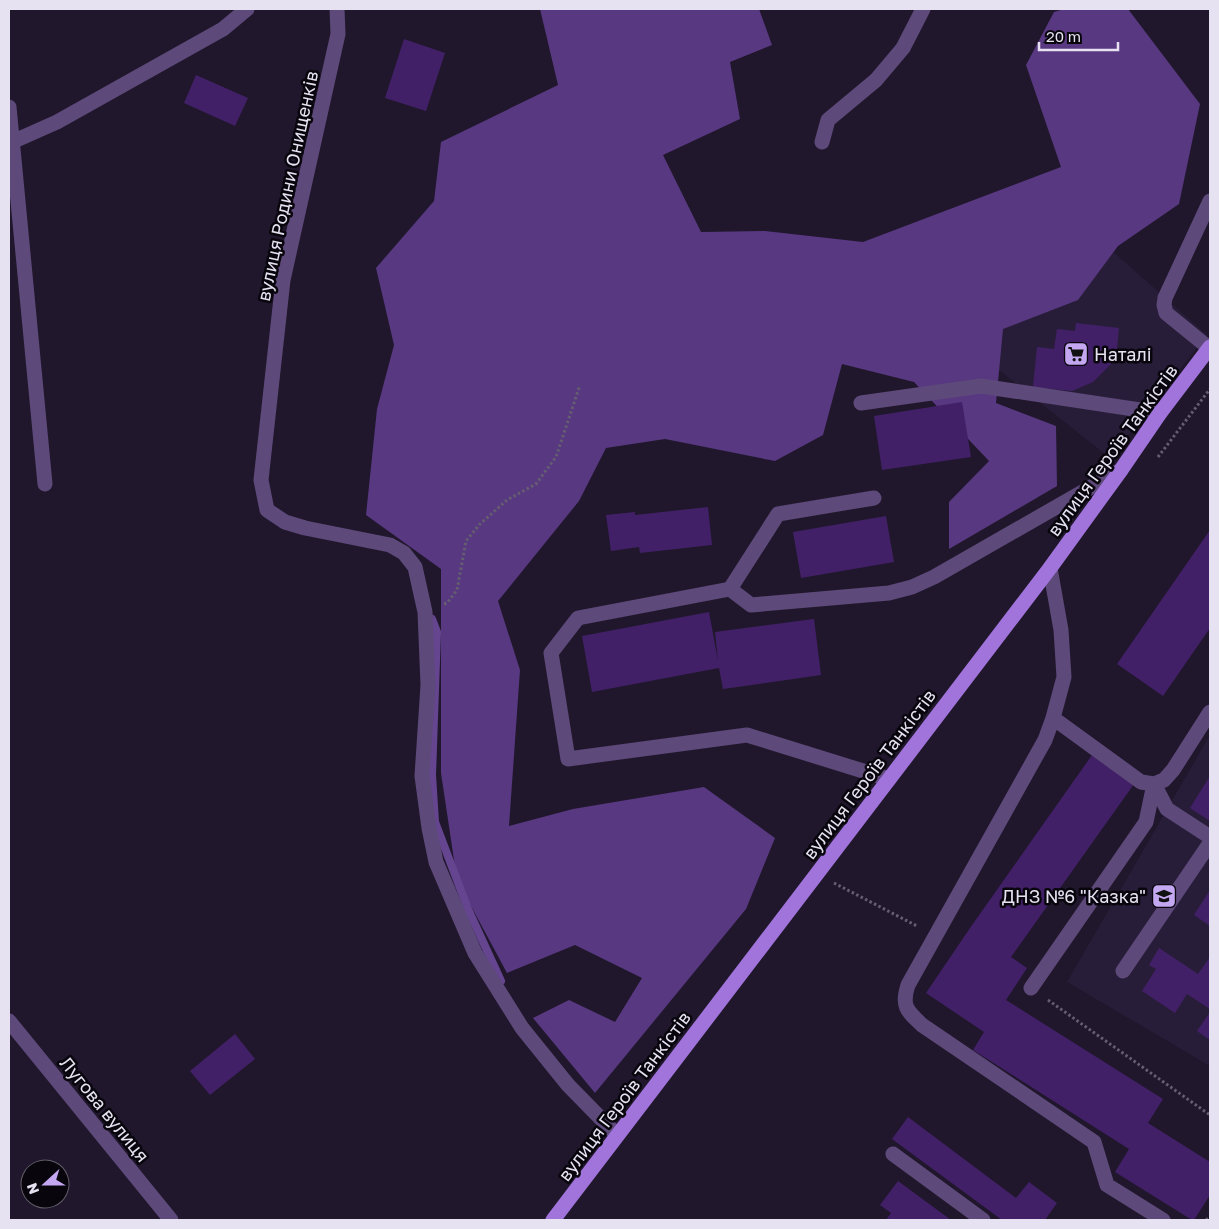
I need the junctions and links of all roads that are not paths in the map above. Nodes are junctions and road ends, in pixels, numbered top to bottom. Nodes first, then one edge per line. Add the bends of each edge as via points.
1 (247, 9) edge
2 (337, 9) edge
3 (923, 9) edge
4 (9, 107) edge
5 (12, 142) junction
6 (822, 142) dead end
7 (1210, 201) edge
8 (1210, 347) edge
9 (861, 403) dead end
10 (1160, 413) junction
11 (1121, 470) junction
12 (45, 484) dead end
13 (874, 498) dead end
14 (1050, 568) junction
15 (730, 589) junction
16 (1210, 712) edge
17 (1053, 718) junction
18 (889, 779) junction
19 (1154, 784) junction
20 (1210, 837) edge
21 (1210, 843) edge
22 (1123, 971) dead end
23 (1031, 988) road end
24 (9, 1021) edge
25 (617, 1135) junction
26 (893, 1154) dead end
27 (171, 1220) edge
28 (554, 1220) edge
29 (983, 1220) edge
30 (1163, 1220) edge

1 - 5 street via 223,29 57,122
2 - 25 street, вулиця Родини Онищенків via 338,34 283,280 261,480 268,510 286,522 305,528 390,545 404,553 415,567 425,612 428,685 422,776 436,862 475,953 522,1028 568,1085
3 - 6 street via 903,48 876,80 828,120
4 - 5 street
5 - 12 street
7 - 8 street via 1164,305 1166,313
8 - 10 main road, вулиця Героїв Танкістів
9 - 10 street via 981,386
10 - 11 main road, вулиця Героїв Танкістів
11 - 14 main road, вулиця Героїв Танкістів
11 - 15 street via 912,587 890,593 750,605
13 - 15 street via 778,514
14 - 17 street via 1061,630 1064,677
14 - 18 main road, вулиця Героїв Танкістів
15 - 18 street via 578,618 552,653 568,759 747,735
16 - 19 street via 1173,770 1164,780
17 - 19 street via 1141,782
17 - 30 street via 1044,740 908,985 904,996 907,1010 922,1025 1094,1142 1107,1185
18 - 25 main road, вулиця Героїв Танкістів
19 - 20 street via 1167,809
19 - 23 street via 1146,822
21 - 22 street
24 - 27 street, Лугова вулиця
25 - 28 main road, вулиця Героїв Танкістів
26 - 29 street

